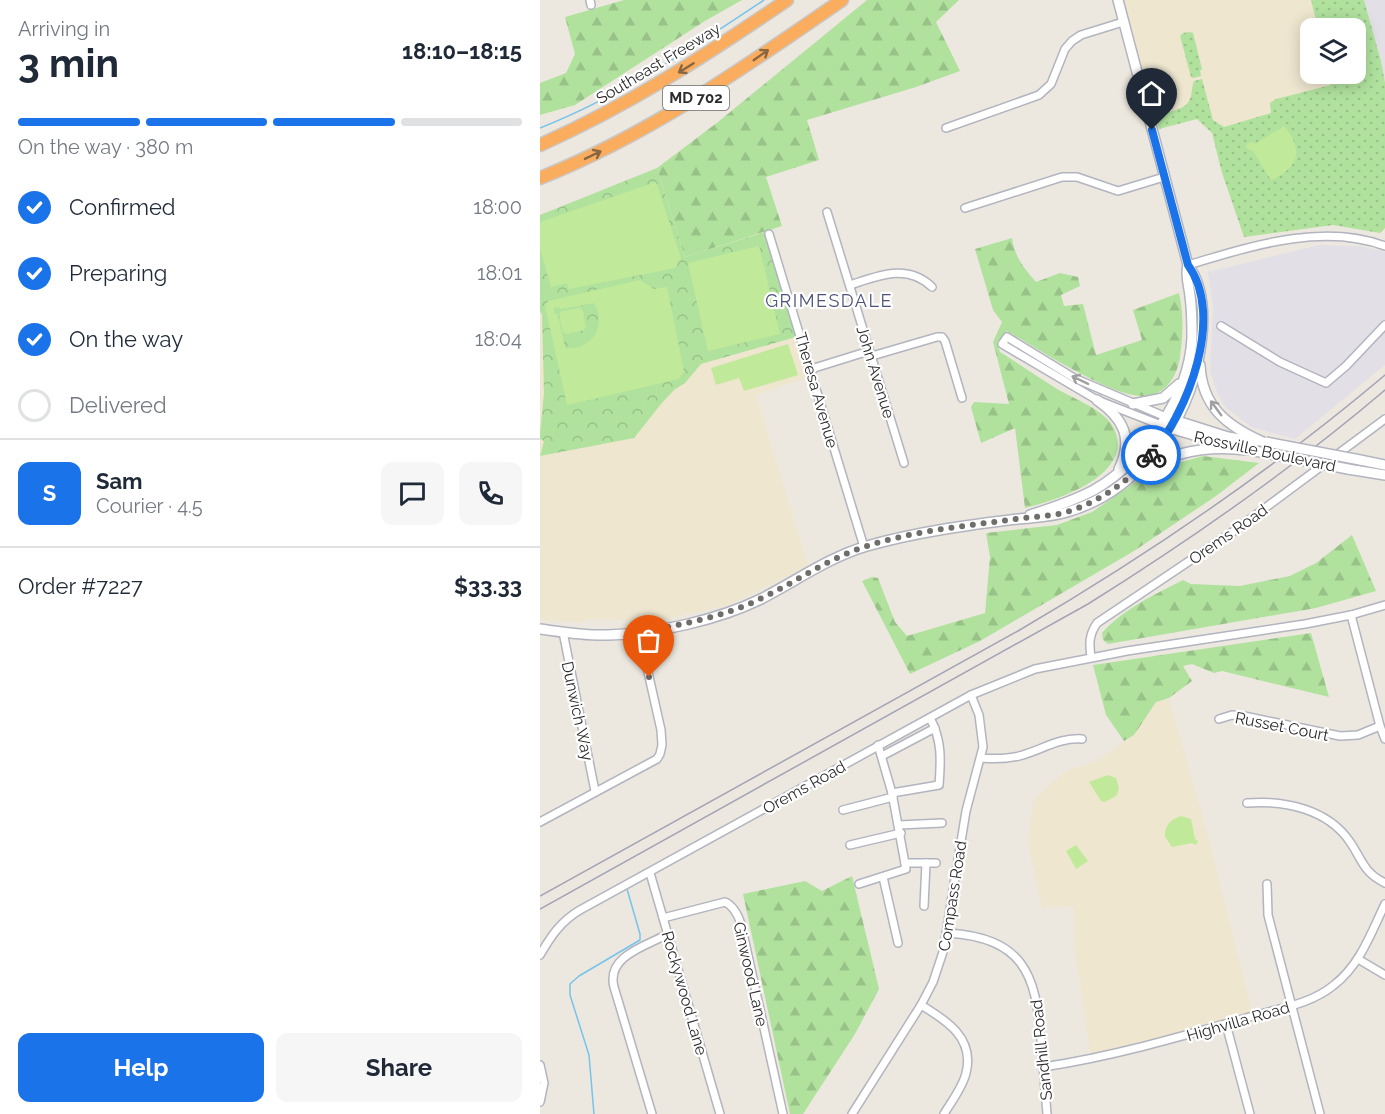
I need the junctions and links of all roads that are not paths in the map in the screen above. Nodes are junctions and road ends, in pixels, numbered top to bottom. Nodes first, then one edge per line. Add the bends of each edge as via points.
1 (787, 0) edge
2 (842, 0) edge
3 (1118, 0) edge
4 (1123, 22) junction
5 (946, 128) dead end
6 (540, 144) edge
7 (1164, 177) junction
8 (540, 178) edge
9 (965, 208) dead end
10 (827, 212) dead end
11 (769, 234) dead end
12 (1385, 246) edge
13 (1188, 265) junction
14 (850, 285) junction
15 (932, 287) dead end
16 (1385, 325) edge
17 (1221, 326) dead end
18 (1200, 353) junction
19 (871, 354) junction
20 (811, 369) junction
21 (1182, 381) junction
22 (962, 398) dead end
23 (1097, 400) junction
24 (1133, 404) junction
25 (1385, 419) edge
26 (1168, 423) junction
27 (1264, 442) junction
28 (1251, 450) junction
29 (904, 463) dead end
30 (1385, 465) edge
31 (1116, 474) junction
32 (1385, 475) edge
33 (1124, 481) junction
34 (1019, 519) junction
35 (864, 547) junction
36 (1385, 605) edge
37 (1351, 615) junction
38 (540, 629) edge
39 (563, 632) junction
40 (639, 632) junction
41 (1090, 657) junction
42 (971, 695) junction
43 (930, 717) junction
44 (1219, 718) dead end
45 (1380, 726) junction
46 (935, 728) junction
47 (1082, 739) dead end
48 (1385, 739) edge
49 (878, 746) junction
50 (882, 756) junction
51 (981, 758) junction
52 (595, 791) junction
53 (892, 795) junction
54 (1247, 803) dead end
55 (843, 810) dead end
56 (540, 822) edge
57 (942, 823) dead end
58 (899, 825) junction
59 (901, 833) junction
60 (850, 845) dead end
61 (905, 862) junction
62 (926, 863) junction
63 (936, 863) dead end
64 (650, 873) junction
65 (883, 877) junction
66 (1385, 883) edge
67 (859, 884) dead end
68 (1267, 884) dead end
69 (1385, 904) edge
70 (924, 906) dead end
71 (663, 918) junction
72 (948, 933) junction
73 (668, 934) junction
74 (898, 943) dead end
75 (540, 955) edge
76 (1358, 959) junction
77 (1385, 975) edge
78 (921, 1005) junction
79 (1292, 1006) junction
80 (1226, 1024) junction
81 (540, 1065) edge
82 (1043, 1067) junction
83 (540, 1102) edge
84 (652, 1114) edge
85 (720, 1114) edge
86 (783, 1114) edge
87 (852, 1114) edge
88 (944, 1114) edge
89 (1047, 1114) edge
90 (1250, 1114) edge
91 (1320, 1114) edge

1 -> 6 highway, Southeast Freeway / MD 702 via 652,89
8 -> 2 highway, MD 702 via 677,110
3 - 4 main road
4 - 5 street via 1072,40 1051,84 1039,95
4 - 7 main road
7 - 9 street via 1118,191 1077,177 1062,177
7 - 13 main road
10 - 14 street, John Avenue
11 - 20 street, Theresa Avenue
12 - 13 street via 1357,238 1314,237 1272,243
13 - 18 main road via 1195,275 1201,305
13 - 21 main road via 1192,339
14 - 15 street via 899,272 922,279
14 - 19 street, John Avenue
16 - 17 street via 1326,383 1280,362
18 - 26 main road via 1191,386
27 -> 18 main road via 1233,427 1215,408 1203,384
19 - 20 street
19 - 22 street via 942,337
19 - 29 street, John Avenue
20 - 35 street, Theresa Avenue
21 - 24 main road via 1162,398
21 - 26 main road
24 -> 23 street, Rossville Boulevard via 1074,378 1007,337 1002,344
23 - 26 street, Rossville Boulevard
23 - 31 main road via 1117,417 1125,435 1126,451
24 - 26 street, Rossville Boulevard
25 - 41 street, Orems Road via 1234,531 1097,623 1088,640
26 - 27 main road, Rossville Boulevard
26 - 28 main road, Rossville Boulevard via 1206,440
26 - 31 main road
26 - 33 main road via 1147,460
27 - 30 main road, Rossville Boulevard, bridge
28 - 32 main road, Rossville Boulevard, bridge
28 - 33 main road via 1215,448 1186,452 1152,464
31 - 34 main road via 1081,496
33 - 34 main road via 1105,495 1070,511
34 - 35 main road
35 - 40 main road via 731,611
36 - 37 street, Orems Road
37 - 41 street, Orems Road
37 - 45 street
38 - 39 main road
39 - 40 main road
39 - 52 street, Dunwich Way
40 - 52 street via 662,750 657,759
41 - 42 street, Orems Road via 1035,669
42 - 43 street, Orems Road
42 - 51 street, Compass Road via 982,727
43 - 46 street
43 - 49 street, Orems Road
44 - 45 street, Russet Court via 1244,716 1340,736 1358,735
45 - 48 street
46 - 50 street
46 - 53 street via 942,764 939,785
47 - 51 street via 1068,739 1020,756
49 - 50 street
49 - 64 street, Orems Road
50 - 53 street
51 - 72 street, Compass Road via 966,811
52 - 56 street
53 - 55 street
53 - 58 street
54 - 66 street via 1285,804 1323,817 1349,841 1369,873
57 - 58 street
58 - 59 street
59 - 60 street
59 - 61 street
61 - 62 street
61 - 65 street via 906,869
62 - 63 street
62 - 70 street
64 - 71 street, Rockywood Lane
64 - 75 street, Orems Road via 567,919
65 - 67 street
65 - 74 street
68 - 79 street via 1268,915
69 - 76 street, Highvilla Road
71 - 73 street, Rockywood Lane
71 - 86 street, Ginwood Lane via 725,902 736,912
72 - 78 street, Compass Road via 936,975
72 - 82 street, Sandhill Road via 971,934 998,944 1017,958 1028,973 1037,1000
73 - 84 street via 620,961 613,973
73 - 85 street, Rockywood Lane
76 - 77 street
76 - 79 street, Highvilla Road via 1333,987
78 - 87 street, Compass Road
78 - 88 street via 951,1025 965,1047 966,1074
79 - 80 street, Highvilla Road
79 - 91 street
80 - 82 street, Highvilla Road via 1102,1057
80 - 90 street
81 - 83 street via 544,1083
82 - 89 street, Sandhill Road

